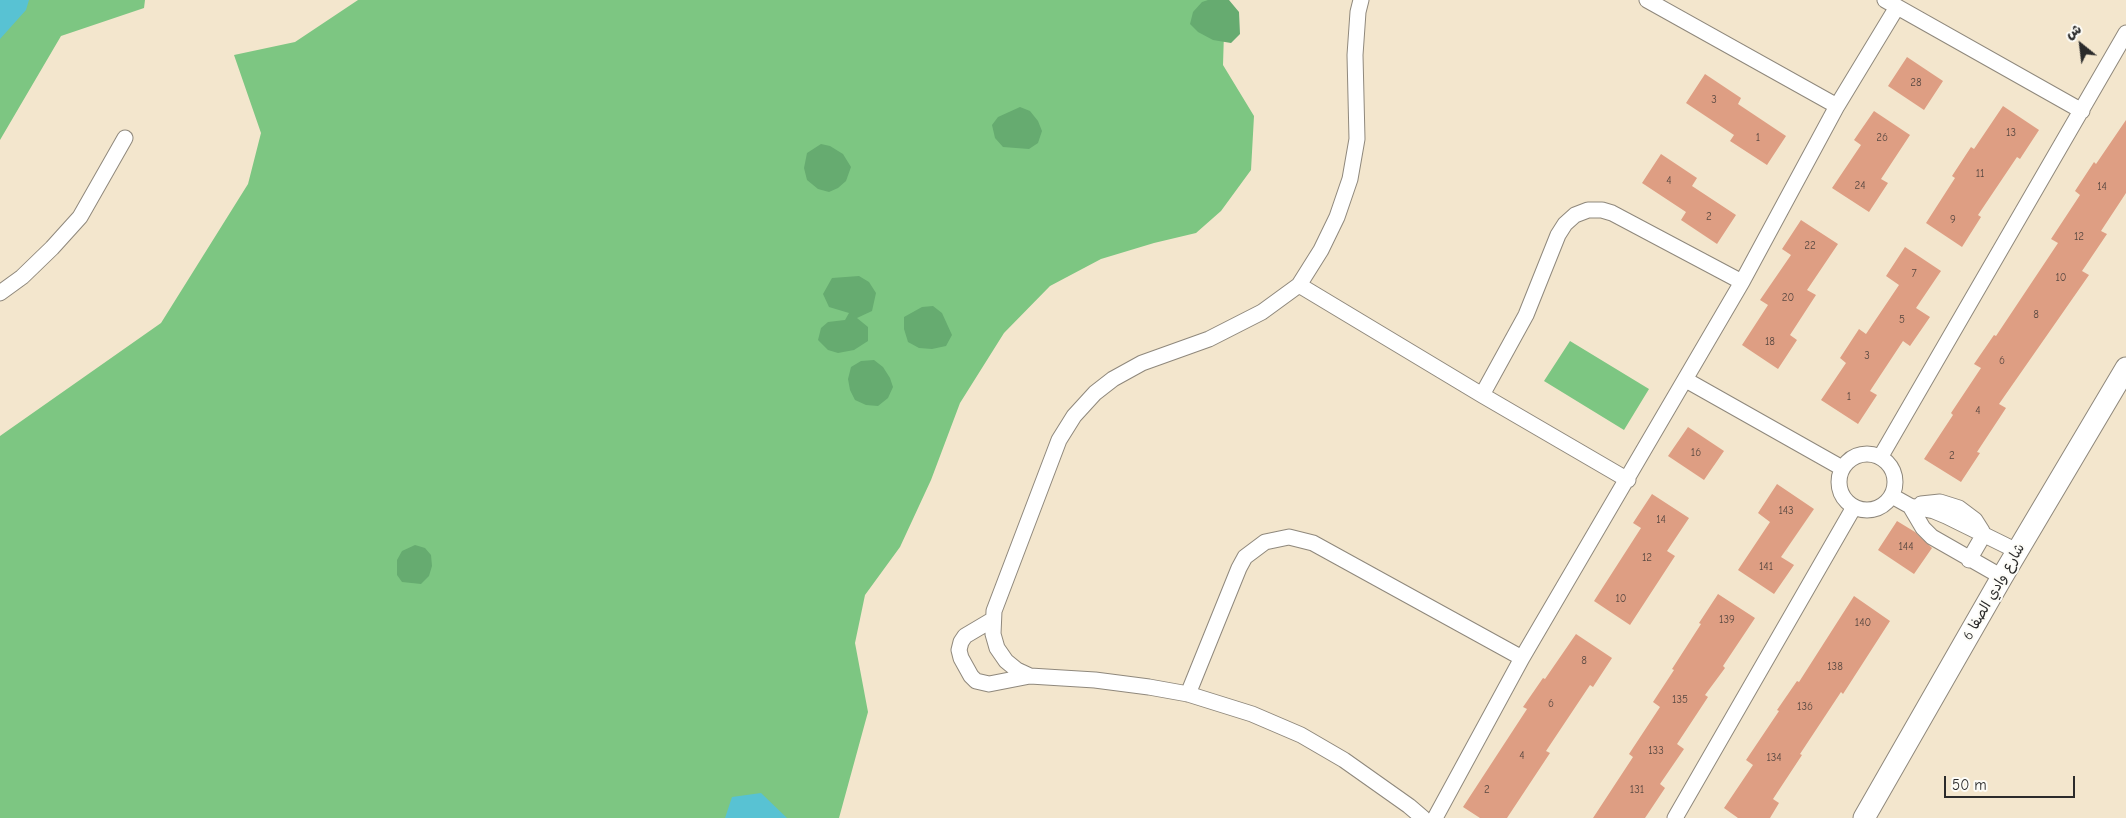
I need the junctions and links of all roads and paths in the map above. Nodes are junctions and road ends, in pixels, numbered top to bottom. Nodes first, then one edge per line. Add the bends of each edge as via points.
1 (1360, 0) edge
2 (1647, 0) edge
3 (1891, 3) edge
4 (2126, 33) edge
5 (1837, 106) junction
6 (2082, 111) junction
7 (125, 138) dead end
8 (1742, 282) junction
9 (1299, 284) junction
10 (0, 293) edge
11 (2126, 368) edge
12 (1686, 380) junction
13 (1482, 395) junction
14 (1881, 456) junction
15 (1842, 468) junction
16 (1628, 480) junction
17 (1892, 496) junction
18 (1910, 506) junction
19 (1854, 507) junction
20 (1984, 534) junction
21 (2017, 551) junction
22 (1969, 560) junction
23 (2002, 577) junction
24 (992, 620) junction
25 (1522, 658) junction
26 (1030, 676) junction
27 (1188, 694) junction
28 (1423, 818) edge
29 (1435, 818) edge
30 (1675, 818) edge
31 (1864, 818) edge

1 - 9 street via 1355,56 1357,139 1350,179 1333,226
2 - 5 street
3 - 5 street
3 - 6 street
4 - 6 street
5 - 8 street
6 - 14 street
7 - 10 street via 80,217 22,277
8 - 12 street
8 - 13 street via 1612,213 1588,210 1575,215 1558,235 1526,315
9 - 13 street
9 - 24 street via 1262,312 1209,338 1142,363 1113,379 1074,416 1059,440
11 - 21 main road, شارع وادي الصفا 6
12 - 15 street
12 - 16 street
13 - 16 street
14 - 15 street via 1859,454
14 - 17 street via 1889,462 1896,479
15 - 19 street via 1840,490
16 - 25 street
17 - 18 street
17 - 19 street via 1871,510
18 - 20 street via 1934,511
18 - 22 street via 1932,537
19 - 30 street
20 - 21 street
20 - 22 street
21 - 23 main road, شارع وادي الصفا 6
22 - 23 street
23 - 31 main road, شارع وادي الصفا 6
24 - 26 street via 997,648 1006,661
24 - 26 street via 965,636 961,642 959,650 971,676 988,684
25 - 27 street via 1313,542 1289,537 1265,542 1246,557
25 - 29 street
26 - 27 street via 1095,680
27 - 28 street via 1252,714 1301,735 1358,769

